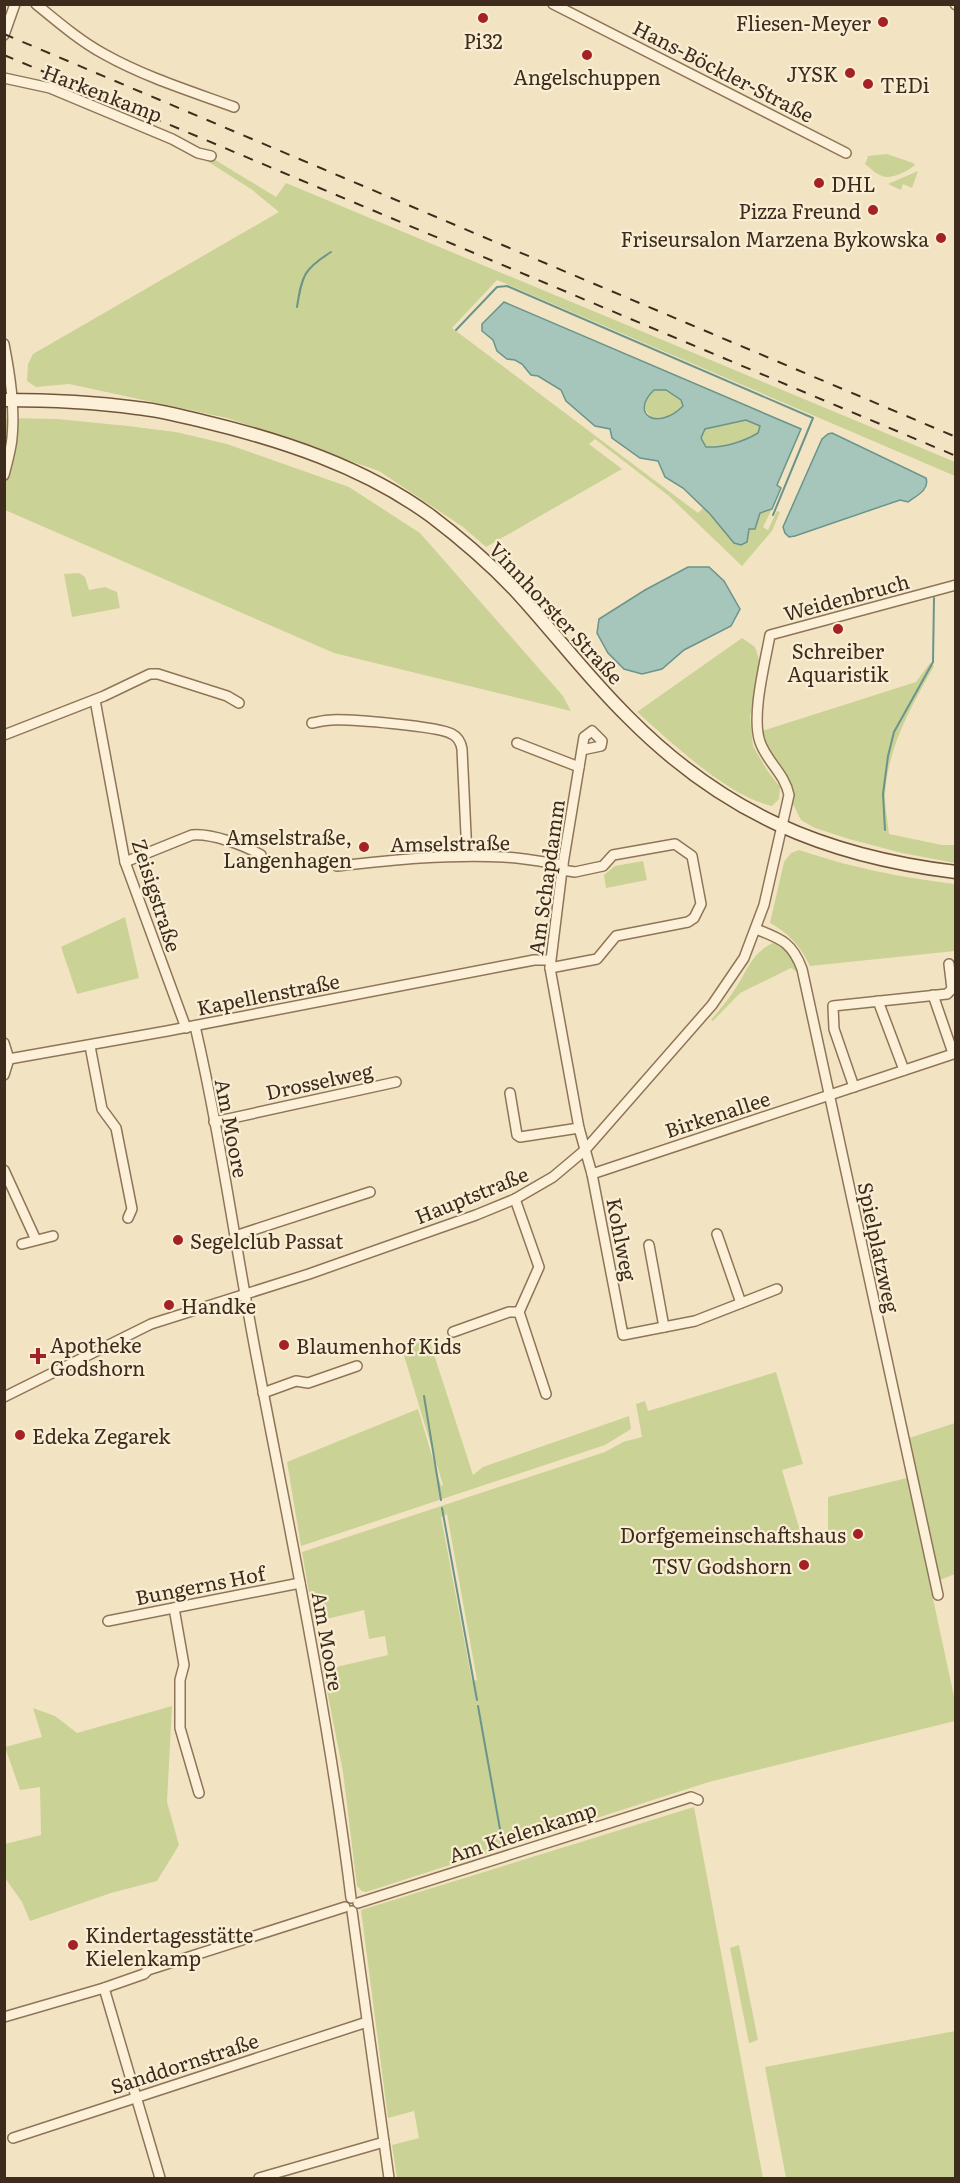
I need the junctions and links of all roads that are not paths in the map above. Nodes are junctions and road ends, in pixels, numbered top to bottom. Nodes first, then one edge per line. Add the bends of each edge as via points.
1 (15, 4) edge
2 (36, 4) edge
3 (553, 4) edge
4 (4, 35) edge
5 (4, 78) edge
6 (234, 107) dead end
7 (846, 153) dead end
8 (211, 156) dead end
9 (4, 345) edge
10 (8, 400) edge
11 (4, 475) edge
12 (956, 585) edge
13 (95, 700) junction
14 (239, 703) dead end
15 (312, 723) dead end
16 (4, 735) edge
17 (517, 743) dead end
18 (582, 750) dead end
19 (579, 767) junction
20 (783, 829) junction
21 (261, 855) dead end
22 (467, 856) junction
23 (125, 862) junction
24 (337, 866) dead end
25 (563, 868) junction
26 (956, 872) edge
27 (756, 929) junction
28 (550, 964) junction
29 (949, 964) dead end
30 (933, 995) junction
31 (878, 1001) junction
32 (190, 1027) junction
33 (4, 1043) edge
34 (90, 1046) junction
35 (954, 1053) edge
36 (9, 1059) junction
37 (904, 1070) junction
38 (4, 1075) edge
39 (396, 1082) dead end
40 (854, 1087) junction
41 (510, 1093) dead end
42 (828, 1095) junction
43 (214, 1122) junction
44 (579, 1128) junction
45 (585, 1150) junction
46 (4, 1170) edge
47 (592, 1174) junction
48 (370, 1192) dead end
49 (515, 1199) junction
50 (128, 1218) dead end
51 (717, 1234) dead end
52 (53, 1236) dead end
53 (235, 1236) junction
54 (36, 1240) junction
55 (22, 1244) dead end
56 (648, 1245) dead end
57 (777, 1290) dead end
58 (244, 1295) junction
59 (741, 1303) junction
60 (519, 1312) junction
61 (664, 1327) junction
62 (453, 1332) dead end
63 (357, 1366) dead end
64 (263, 1393) junction
65 (546, 1394) dead end
66 (4, 1397) edge
67 (300, 1583) junction
68 (938, 1595) dead end
69 (174, 1608) junction
70 (108, 1620) dead end
71 (200, 1793) dead end
72 (698, 1800) dead end
73 (351, 1905) junction
74 (104, 1988) junction
75 (4, 2017) edge
76 (367, 2022) junction
77 (136, 2096) junction
78 (13, 2138) dead end
79 (384, 2142) junction
80 (160, 2178) edge
81 (259, 2178) edge
82 (389, 2178) edge

1 - 4 street
2 - 6 street via 117,61
3 - 7 street, Hans-Böckler-Straße
5 - 8 street, Harkenkamp via 50,88
9 - 10 street
10 - 11 street via 12,441
10 - 20 street, Vinnhorster Straße via 137,408 232,428 345,467 402,497 492,567 655,743 723,795
12 - 20 street, Weidenbruch via 770,635 757,726 766,756 787,786
13 - 14 street via 150,674 158,674
13 - 16 street
13 - 23 street, Zeisigstraße
15 - 22 street via 331,720 399,725 454,735 462,749
17 - 19 street
18 - 19 street, Am Schapdamm
19 - 25 street, Am Schapdamm
20 - 26 street, Vinnhorster Straße via 900,864
20 - 27 street, Hauptstraße
21 - 23 street via 202,834
22 - 24 street, Amselstraße
22 - 25 street, Amselstraße via 513,858
23 - 32 street, Zeisigstraße
25 - 28 street, Am Schapdamm
25 - 28 street, Amselstraße via 575,872 603,867 614,855 675,844 692,856 701,904 688,922 616,936 597,959
27 - 42 street, Spielplatzweg via 789,944 797,955
27 - 45 street, Hauptstraße via 744,958 712,1005
28 - 32 street, Kapellenstraße via 511,964
28 - 44 street, Am Schapdamm
29 - 30 street via 950,992
30 - 31 street
30 - 35 street, Birkenallee
31 - 37 street
31 - 40 street via 833,1006 834,1029
32 - 34 street, Kapellenstraße
32 - 43 street, Am Moore
33 - 36 street
34 - 36 street, Kapellenstraße
34 - 50 street via 102,1109 116,1128 132,1209
35 - 37 street, Birkenallee
36 - 38 street
37 - 40 street, Birkenallee
39 - 43 street, Drosselweg
40 - 42 street, Birkenallee
41 - 44 street via 520,1137
42 - 47 street, Birkenallee
42 - 68 street, Spielplatzweg
43 - 53 street, Am Moore
44 - 45 street, Am Schapdamm
45 - 47 street, Kohlweg
45 - 49 street, Hauptstraße via 553,1177
46 - 54 street
47 - 61 street, Kohlweg via 623,1335
48 - 53 street
49 - 58 street, Hauptstraße
49 - 60 street via 539,1267
51 - 59 street
52 - 54 street
53 - 58 street, Am Moore
54 - 55 street
56 - 61 street
57 - 59 street
58 - 64 street, Am Moore
58 - 66 street, Hauptstraße via 151,1324
59 - 61 street via 694,1321
60 - 62 street
60 - 65 street
63 - 64 street
64 - 67 street, Am Moore
67 - 69 street, Bungerns Hof
67 - 73 street, Am Moore via 337,1791
69 - 70 street, Bungerns Hof
69 - 71 street via 184,1665 180,1680 180,1728
72 - 73 street, Am Kielenkamp via 685,1798
73 - 74 street, Am Kielenkamp via 148,1970
73 - 76 street, Am Moore
74 - 75 street, Am Kielenkamp
74 - 77 street
76 - 77 street, Sanddornstraße
76 - 79 street, Am Moore
77 - 78 street, Sanddornstraße
77 - 80 street
79 - 81 street
79 - 82 street, Am Moore

